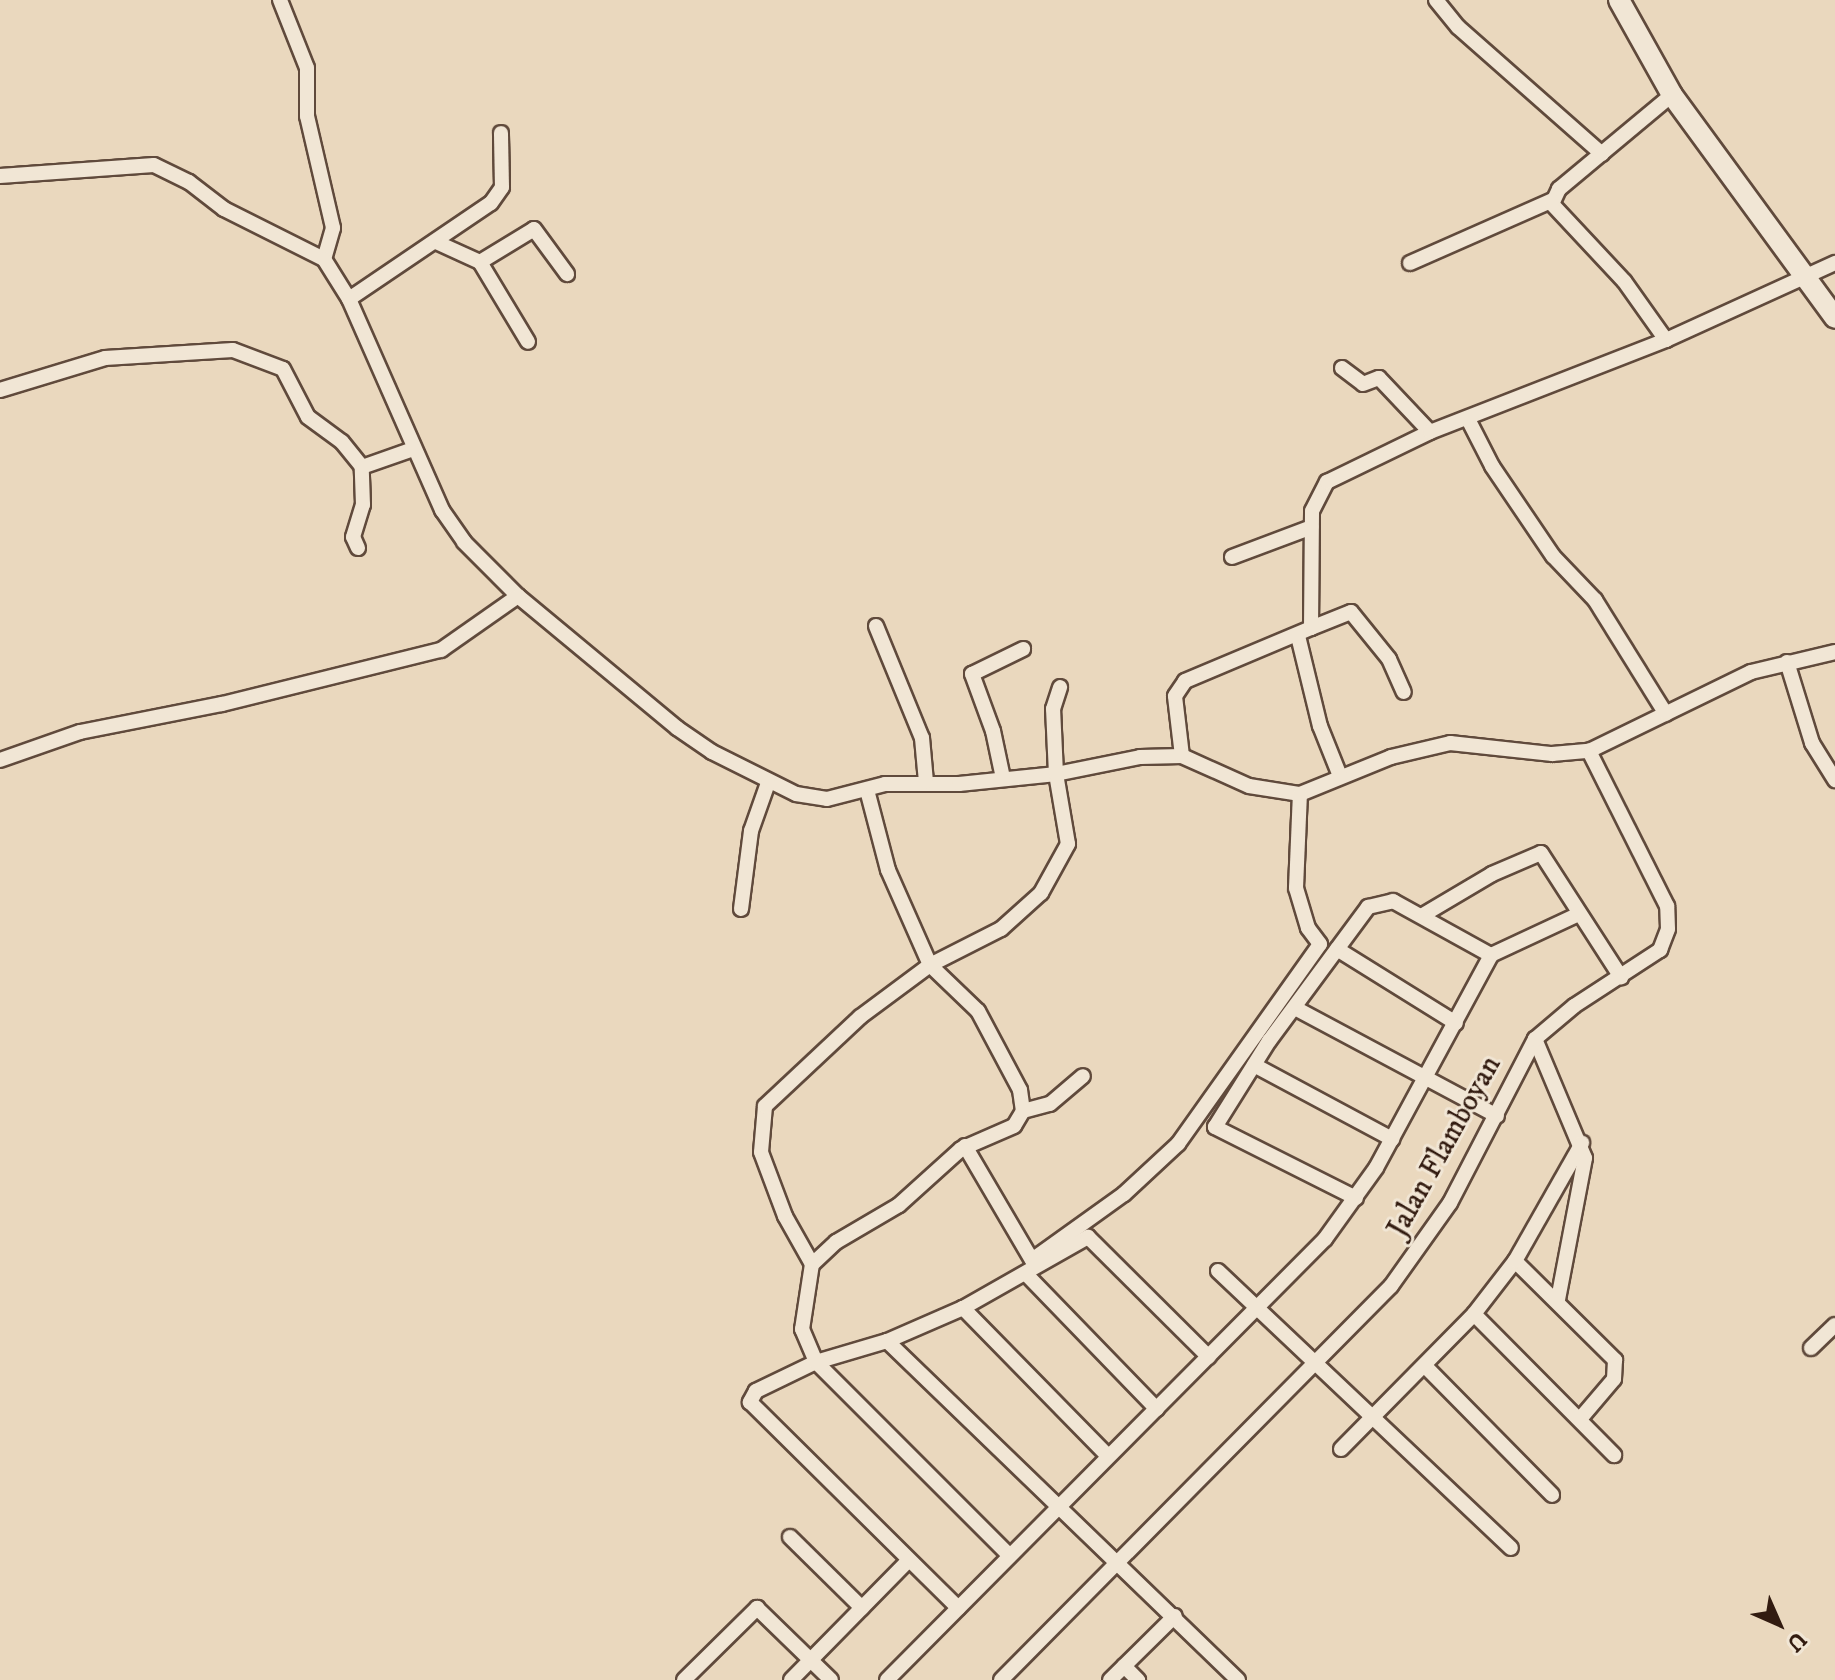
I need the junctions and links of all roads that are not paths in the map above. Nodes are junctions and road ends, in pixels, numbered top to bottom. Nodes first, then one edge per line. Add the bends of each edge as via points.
1 (280, 0) edge
2 (1436, 0) edge
3 (1619, 0) edge
4 (1672, 95) junction
5 (501, 133) dead end
6 (1602, 154) junction
7 (0, 176) edge
8 (1553, 200) junction
9 (436, 242) junction
10 (324, 259) junction
11 (480, 262) junction
12 (1410, 263) dead end
13 (1835, 263) edge
14 (567, 274) dead end
15 (1806, 278) junction
16 (349, 299) junction
17 (1835, 318) edge
18 (1666, 340) junction
19 (528, 342) dead end
20 (1342, 368) dead end
21 (0, 390) edge
22 (1468, 419) junction
23 (1430, 432) junction
24 (413, 449) junction
25 (362, 467) junction
26 (1312, 527) junction
27 (358, 548) dead end
28 (1232, 557) dead end
29 (518, 596) junction
30 (876, 626) dead end
31 (1311, 628) junction
32 (1298, 636) junction
33 (1023, 649) dead end
34 (1835, 652) edge
35 (1787, 662) junction
36 (1060, 687) dead end
37 (1404, 692) dead end
38 (1666, 714) junction
39 (1589, 751) junction
40 (1182, 756) junction
41 (0, 760) edge
42 (1056, 774) junction
43 (1340, 776) junction
44 (1003, 778) junction
45 (1835, 780) edge
46 (926, 782) junction
47 (768, 783) junction
48 (867, 790) junction
49 (1300, 794) junction
50 (741, 909) dead end
51 (1579, 914) junction
52 (1423, 915) junction
53 (1337, 949) junction
54 (1491, 955) junction
55 (930, 965) junction
56 (1621, 977) junction
57 (1295, 1008) junction
58 (1456, 1023) junction
59 (1535, 1039) junction
60 (1254, 1065) junction
61 (1083, 1076) dead end
62 (1423, 1078) junction
63 (1023, 1111) junction
64 (1497, 1116) junction
65 (1392, 1139) junction
66 (1582, 1143) junction
67 (965, 1146) junction
68 (1356, 1198) junction
69 (1515, 1261) junction
70 (812, 1264) junction
71 (1218, 1271) dead end
72 (1026, 1274) junction
73 (1558, 1300) junction
74 (1258, 1306) junction
75 (963, 1308) junction
76 (1474, 1314) junction
77 (1835, 1325) edge
78 (887, 1341) junction
79 (1811, 1348) dead end
80 (1209, 1357) junction
81 (816, 1362) junction
82 (1315, 1364) junction
83 (1425, 1366) junction
84 (1157, 1409) junction
85 (1371, 1419) junction
86 (1580, 1419) junction
87 (1341, 1449) dead end
88 (1107, 1455) junction
89 (1614, 1455) dead end
90 (1552, 1495) dead end
91 (1060, 1506) junction
92 (790, 1537) dead end
93 (1511, 1548) dead end
94 (1010, 1556) junction
95 (908, 1561) junction
96 (1117, 1561) junction
97 (862, 1608) junction
98 (958, 1608) junction
99 (1175, 1616) junction
100 (811, 1660) junction
101 (1124, 1666) junction
102 (684, 1680) edge
103 (791, 1680) edge
104 (831, 1680) edge
105 (887, 1680) edge
106 (1001, 1680) edge
107 (1110, 1680) edge
108 (1138, 1680) edge
109 (1238, 1680) edge

1 - 10 street via 307,68 307,116 333,228
2 - 6 street via 1458,27
3 - 4 street
4 - 6 street
4 - 15 street
5 - 9 street via 500,192 477,216
6 - 8 street
7 - 10 street via 154,165 189,182 224,209
8 - 12 street
8 - 18 street via 1558,215 1624,281
9 - 11 street
9 - 16 street
10 - 16 street
11 - 14 street via 534,229
11 - 19 street
13 - 15 street
15 - 17 street
15 - 18 street
16 - 24 street
18 - 22 street
20 - 23 street via 1363,384 1377,376
21 - 25 street via 105,358 233,350 283,369 308,417 342,442
22 - 23 street
22 - 38 street via 1492,466 1553,556 1595,600
23 - 26 street via 1327,482 1315,498
24 - 25 street
24 - 29 street via 449,521
25 - 27 street via 363,505 353,537
26 - 28 street
26 - 31 street
29 - 41 street via 441,650 251,698 80,732
29 - 47 street via 677,728
30 - 46 street via 922,738
31 - 32 street
31 - 37 street via 1351,612 1389,659
32 - 40 street via 1185,681 1175,696
32 - 43 street via 1320,726
33 - 44 street via 972,674
34 - 35 street
35 - 38 street via 1751,672
35 - 45 street via 1812,743
36 - 42 street via 1053,709
38 - 39 street
39 - 43 street via 1552,754 1450,743
39 - 56 street, Jalan Flamboyan via 1669,918 1660,950
40 - 42 street via 1140,757
40 - 49 street via 1249,786
42 - 44 street
42 - 55 street via 1068,844 1041,893 1001,929
43 - 49 street
44 - 46 street
46 - 48 street
47 - 48 street via 827,799
47 - 50 street via 751,831
48 - 55 street via 888,870
49 - 67 street via 1296,888 1308,928 1320,944 1178,1144 1124,1194 1032,1260
51 - 52 street via 1548,860 1536,852
51 - 54 street
51 - 56 street
52 - 53 street via 1393,901 1377,902 1362,912
52 - 54 street
53 - 57 street
53 - 58 street
54 - 58 street
55 - 63 street via 978,1011 1020,1090
55 - 70 street via 860,1017 765,1106 761,1152 785,1216
56 - 59 street, Jalan Flamboyan
57 - 60 street
57 - 62 street
58 - 62 street
59 - 64 street, Jalan Flamboyan
59 - 66 street
60 - 65 street
60 - 68 street via 1215,1127
61 - 63 street via 1050,1104
62 - 64 street
62 - 65 street
63 - 67 street via 1005,1132
64 - 82 street, Jalan Flamboyan via 1422,1245 1349,1333
65 - 68 street
66 - 69 street
66 - 73 street via 1585,1181
67 - 70 street via 899,1205 836,1242
68 - 74 street via 1325,1239
69 - 73 street
69 - 76 street
70 - 81 street via 802,1329
71 - 74 street
72 - 75 street
72 - 80 street via 1088,1237
72 - 84 street
73 - 86 street via 1617,1365 1614,1379
74 - 80 street
74 - 82 street
75 - 78 street
75 - 88 street
76 - 83 street
76 - 86 street
77 - 79 street
78 - 81 street
78 - 91 street
80 - 84 street
81 - 94 street
81 - 95 street via 756,1391 751,1406
82 - 85 street
82 - 96 street, Jalan Flamboyan
83 - 85 street
83 - 90 street
84 - 88 street
85 - 87 street
85 - 93 street
86 - 89 street
88 - 91 street
91 - 94 street
91 - 96 street
92 - 97 street
94 - 98 street
95 - 97 street
95 - 98 street
96 - 99 street
96 - 106 street, Jalan Flamboyan
97 - 100 street
98 - 105 street
99 - 101 street
99 - 109 street
100 - 102 street via 757,1608
100 - 103 street
100 - 104 street
101 - 107 street
101 - 108 street

